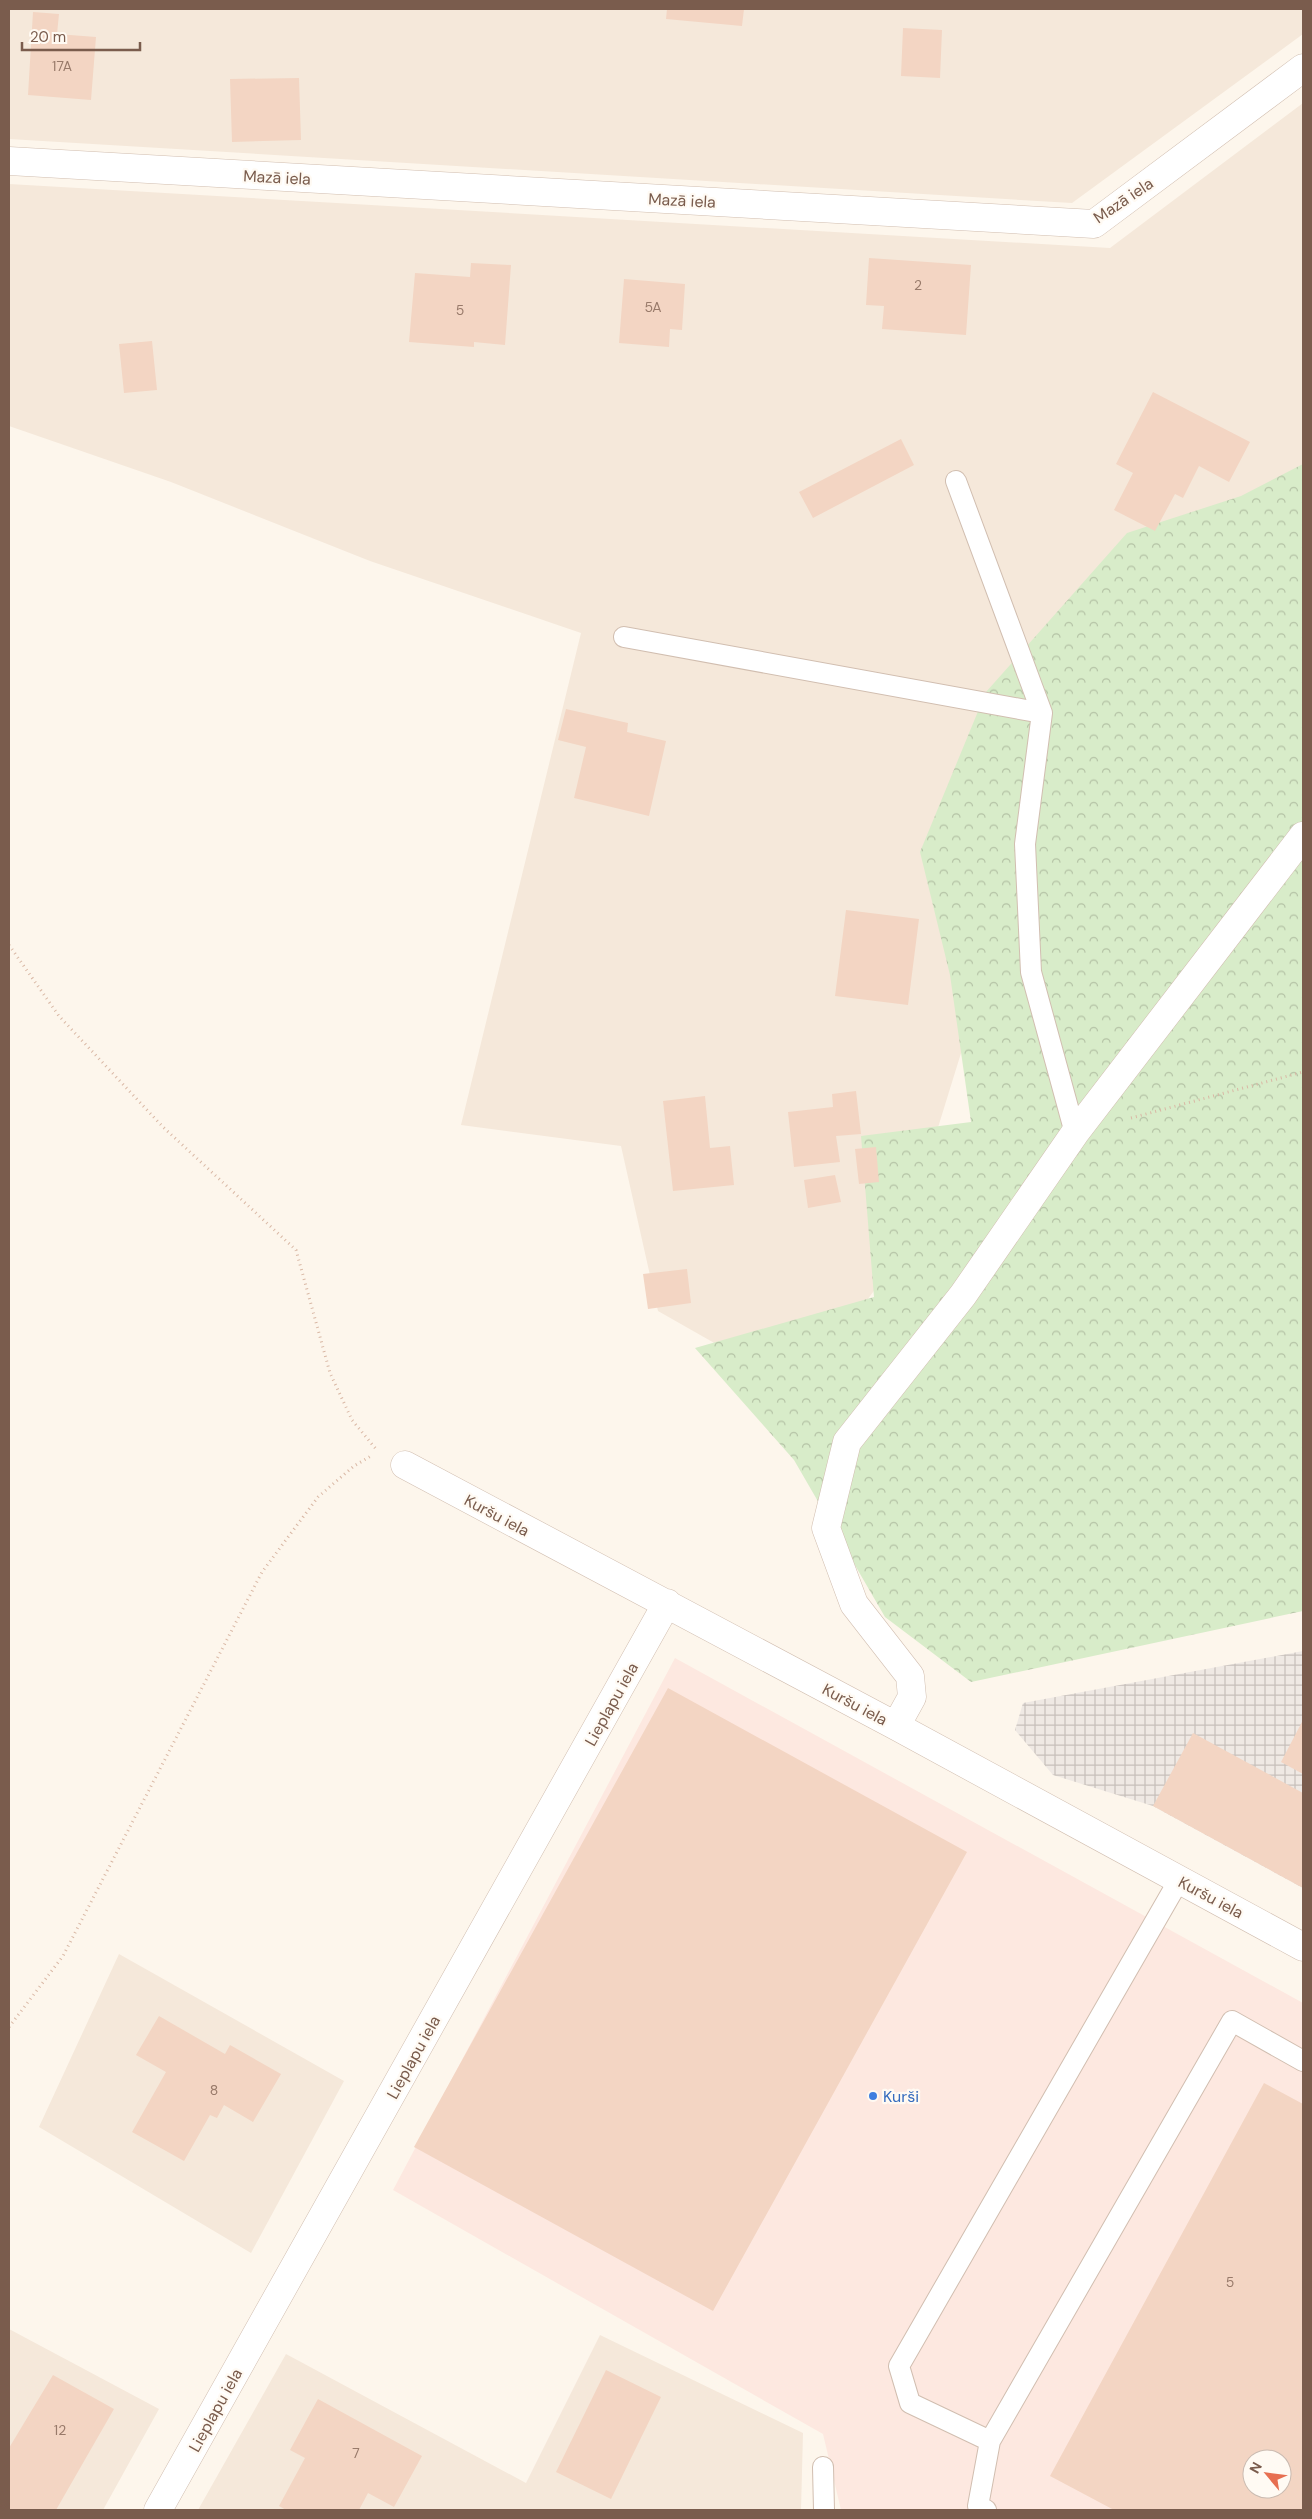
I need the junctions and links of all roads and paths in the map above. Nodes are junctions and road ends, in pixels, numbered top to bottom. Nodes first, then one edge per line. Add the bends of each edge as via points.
1 (1303, 68) edge
2 (9, 161) edge
3 (956, 481) dead end
4 (624, 637) dead end
5 (1042, 713) junction
6 (1303, 836) edge
7 (9, 945) edge
8 (1303, 1072) edge
9 (1075, 1133) junction
10 (405, 1465) dead end
11 (667, 1603) junction
12 (896, 1726) junction
13 (1179, 1880) junction
14 (1303, 1947) edge
15 (9, 2027) edge
16 (1303, 2061) edge
17 (990, 2441) junction
18 (823, 2467) dead end
19 (158, 2510) edge
20 (824, 2510) edge
21 (986, 2510) edge

1 - 2 street, Mazā iela via 1094,224
3 - 5 lane
4 - 5 lane
5 - 9 lane via 1025,844 1031,972
6 - 9 street
7 - 15 path via 58,1016 156,1120 296,1250 330,1373 352,1420 378,1452 354,1466 318,1498 262,1572 63,1956
8 - 9 path
9 - 12 street via 963,1295 847,1442 826,1528 854,1604 910,1676 912,1697
10 - 11 street, Kuršu iela
11 - 12 street, Kuršu iela
11 - 19 street, Lieplapu iela
12 - 13 street, Kuršu iela
13 - 14 street, Kuršu iela
13 - 17 lane via 899,2366 910,2403
16 - 17 lane via 1232,2021
17 - 21 lane via 978,2506
18 - 20 lane

